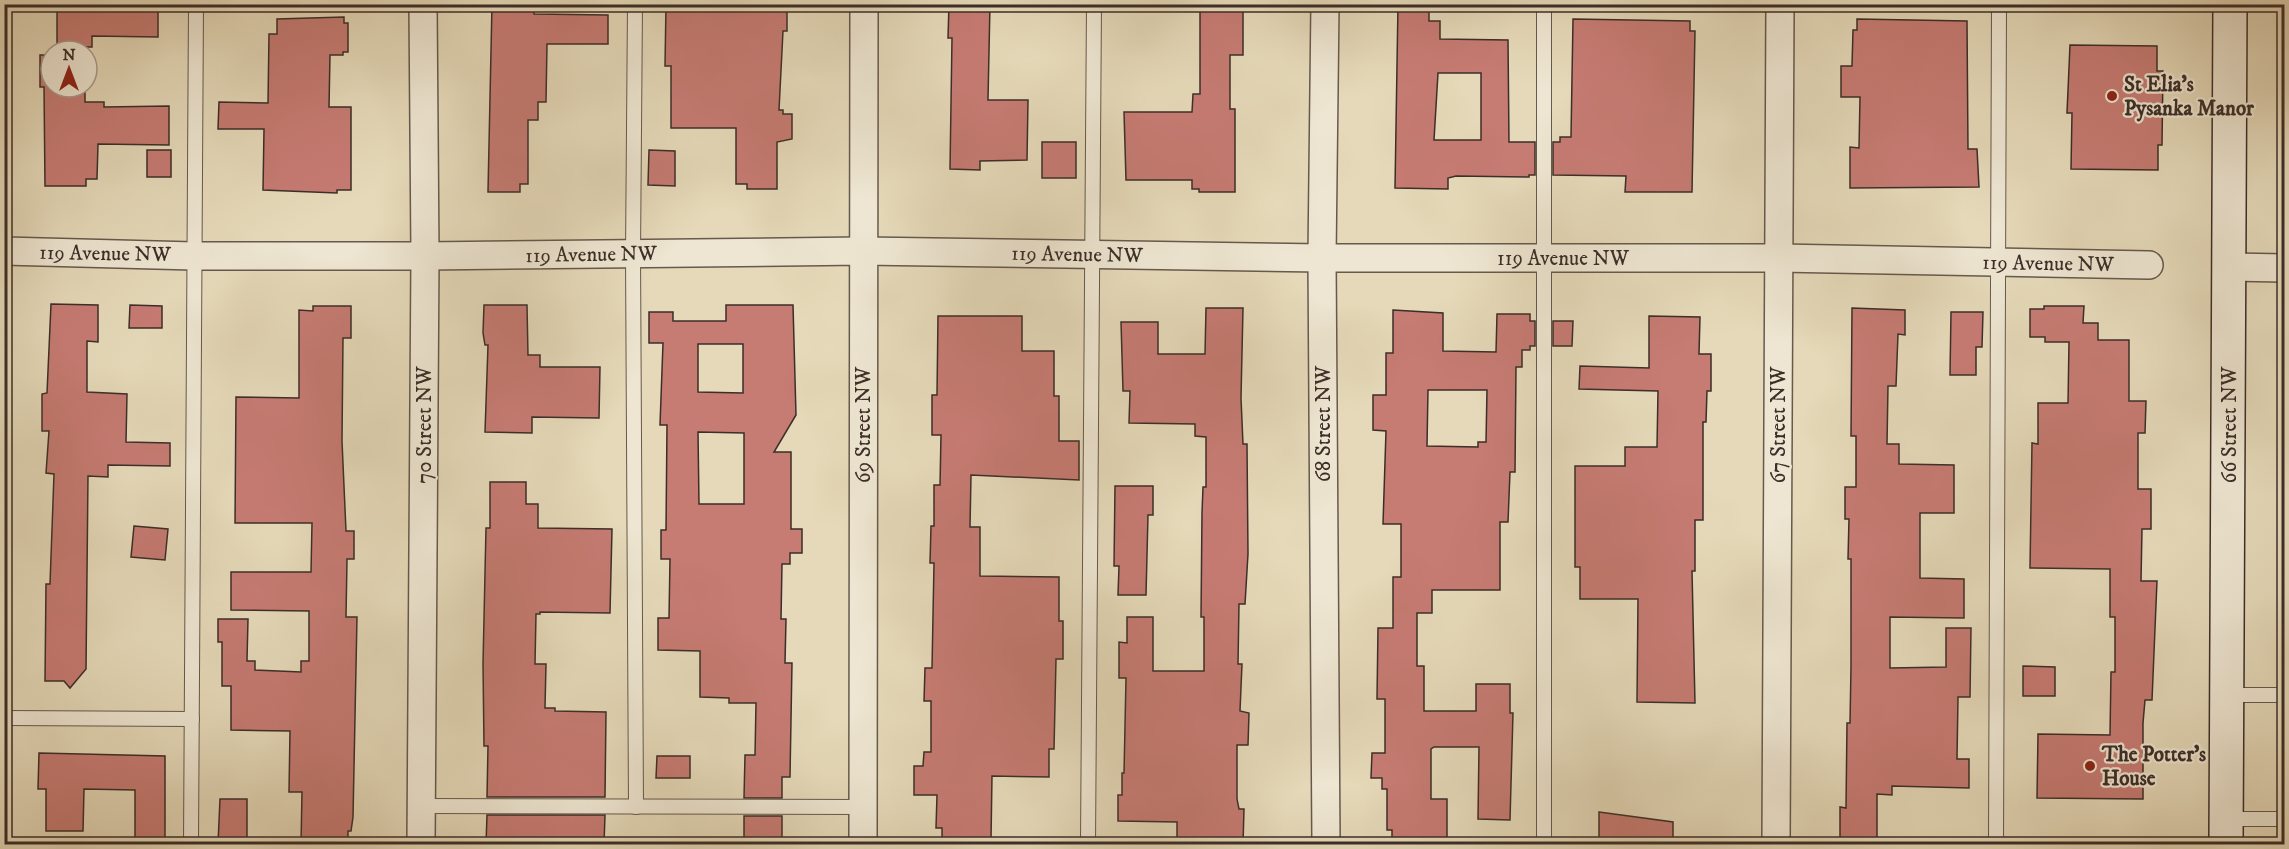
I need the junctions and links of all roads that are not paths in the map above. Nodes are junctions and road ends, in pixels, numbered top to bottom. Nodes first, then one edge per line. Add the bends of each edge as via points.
1 (196, 4) edge
2 (423, 4) edge
3 (634, 4) edge
4 (864, 4) edge
5 (1094, 4) edge
6 (1325, 4) edge
7 (1544, 4) edge
8 (1780, 4) edge
9 (1999, 4) edge
10 (2230, 4) edge
11 (4, 251) edge
12 (863, 251) junction
13 (633, 254) junction
14 (1093, 254) junction
15 (194, 256) junction
16 (425, 256) junction
17 (1322, 258) junction
18 (1544, 258) junction
19 (1779, 258) junction
20 (1997, 262) junction
21 (2149, 266) dead end
22 (2230, 267) junction
23 (2284, 268) edge
24 (2228, 695) junction
25 (2284, 695) edge
26 (4, 718) edge
27 (192, 718) junction
28 (422, 806) junction
29 (636, 807) junction
30 (862, 807) junction
31 (2284, 819) edge
32 (2227, 832) edge
33 (191, 844) edge
34 (421, 844) edge
35 (862, 844) edge
36 (1088, 844) edge
37 (1326, 844) edge
38 (1544, 844) edge
39 (1776, 844) edge
40 (1996, 844) edge

1 - 15 lane
2 - 16 street, 70 Street NW
3 - 13 lane
4 - 12 street, 69 Street NW
5 - 14 lane
6 - 17 street, 68 Street NW
7 - 18 lane
8 - 19 street, 67 Street NW
9 - 20 lane
10 - 22 main road, 66 Street NW
11 - 15 street, 119 Avenue NW
12 - 13 street, 119 Avenue NW
12 - 14 street, 119 Avenue NW
12 - 30 street, 69 Street NW
13 - 16 street, 119 Avenue NW
13 - 29 lane
14 - 17 street, 119 Avenue NW
14 - 36 lane
15 - 16 street, 119 Avenue NW
15 - 27 lane
16 - 28 street, 70 Street NW
17 - 18 street, 119 Avenue NW
17 - 37 street, 68 Street NW
18 - 19 street, 119 Avenue NW
18 - 38 lane
19 - 20 street, 119 Avenue NW
19 - 39 street, 67 Street NW
20 - 21 street, 119 Avenue NW
20 - 40 lane
22 - 23 street
22 - 24 main road, 66 Street NW
24 - 25 lane
24 - 32 main road, 66 Street NW
26 - 27 lane
27 - 33 lane
28 - 29 lane
28 - 34 street, 70 Street NW
29 - 30 lane
30 - 35 street, 69 Street NW
31 - 32 lane

